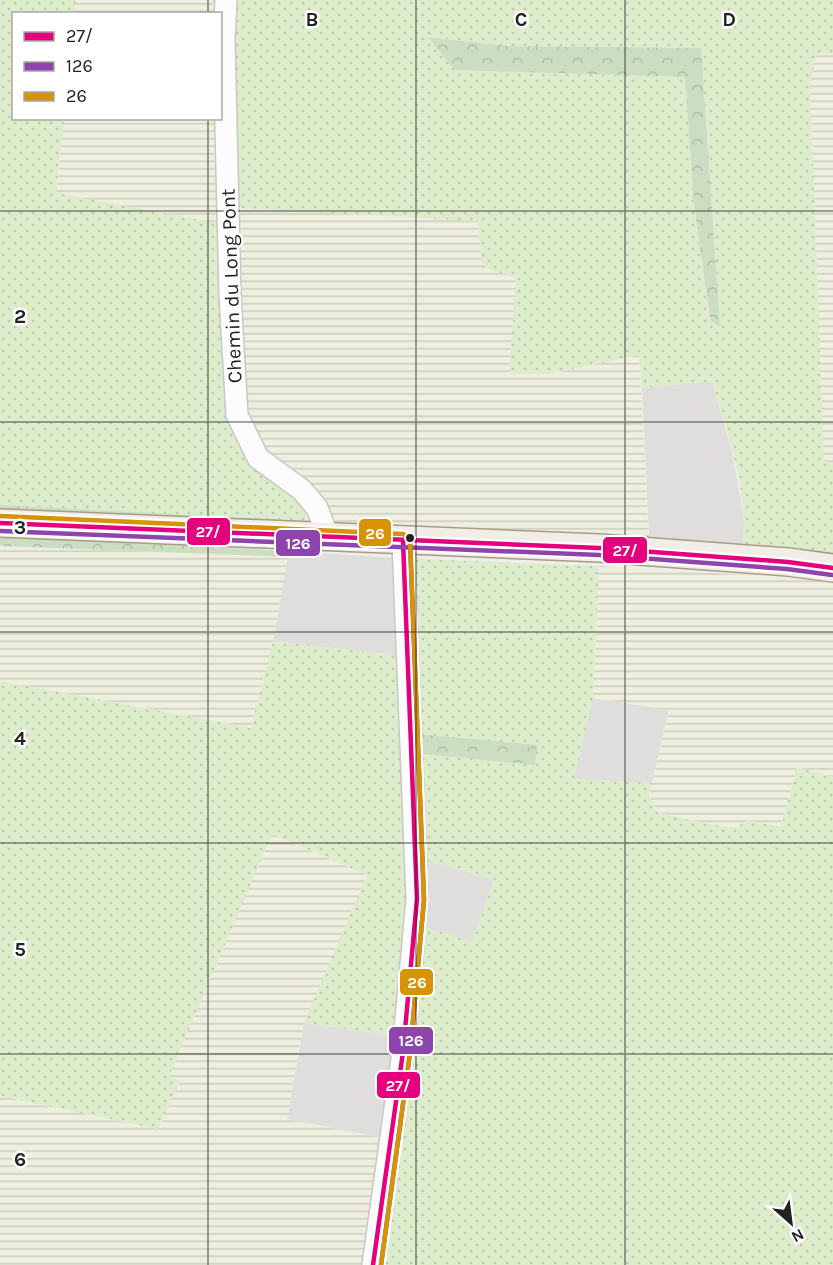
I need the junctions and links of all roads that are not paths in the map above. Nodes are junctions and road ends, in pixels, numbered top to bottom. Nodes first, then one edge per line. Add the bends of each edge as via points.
1 (226, 0) edge
2 (0, 523) edge
3 (328, 537) junction
4 (403, 541) junction
5 (833, 568) edge
6 (374, 1265) edge

1 - 3 street, Chemin du Long Pont via 230,296 237,415 258,458 302,490 317,508
2 - 3 main road
3 - 4 main road
4 - 5 main road via 598,548
4 - 6 street via 417,899 403,1052

